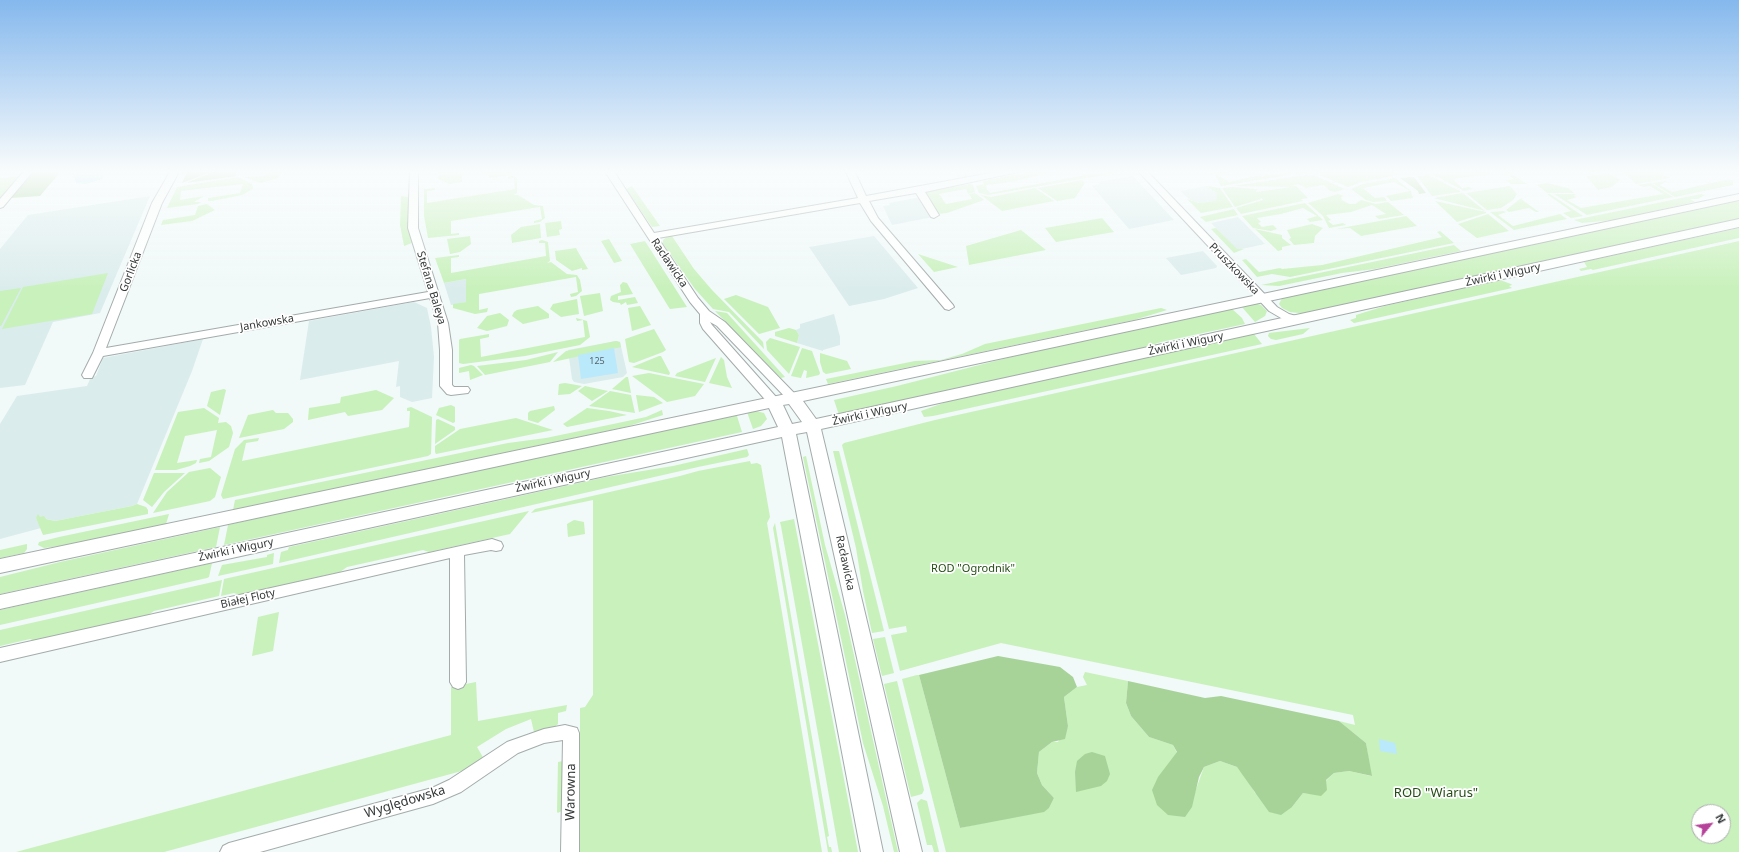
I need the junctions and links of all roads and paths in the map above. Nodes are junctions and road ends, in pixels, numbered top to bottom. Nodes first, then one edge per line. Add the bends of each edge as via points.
1 (155, 210) edge
2 (412, 210) edge
3 (634, 210) edge
4 (802, 210) edge
5 (870, 210) edge
6 (931, 210) edge
7 (1179, 210) edge
8 (1678, 210) edge
9 (934, 215) dead end
10 (1739, 223) edge
11 (651, 236) junction
12 (434, 294) junction
13 (1262, 297) junction
14 (949, 307) dead end
15 (1274, 309) junction
16 (706, 313) junction
17 (1299, 320) junction
18 (1262, 328) junction
19 (99, 353) junction
20 (88, 375) dead end
21 (464, 390) dead end
22 (792, 397) junction
23 (773, 401) junction
24 (813, 426) junction
25 (788, 431) junction
26 (496, 546) dead end
27 (457, 551) junction
28 (0, 566) edge
29 (0, 602) edge
30 (0, 655) edge
31 (458, 682) dead end
32 (572, 733) joint
33 (228, 852) edge
34 (570, 852) edge
35 (872, 852) edge
36 (911, 852) edge

1 - 19 street, Gorlicka
2 - 12 street, Stefana Baleya via 414,234
3 - 11 street, Racławicka
4 - 11 street
5 - 14 street via 882,230
6 - 9 street
7 - 13 street, Pruszkowska
8 - 13 main road
10 - 17 main road, Żwirki i Wigury
11 - 16 street, Racławicka via 686,289
12 - 19 street, Jankowska
12 - 21 street, Stefana Baleya via 444,333 446,386 451,391
13 - 15 street, Pruszkowska
13 - 22 main road
15 - 17 street, Pruszkowska
15 - 18 street
16 - 22 street, Racławicka via 721,324
16 - 23 street, Racławicka via 705,322 710,331
17 - 18 main road, Żwirki i Wigury
18 - 24 main road, Żwirki i Wigury
19 - 20 street, Gorlicka
22 - 23 main road
22 - 24 main road, Racławicka
23 - 25 main road, Racławicka
23 - 28 main road
24 - 25 main road, Żwirki i Wigury
24 - 36 main road, Racławicka
25 - 29 main road, Żwirki i Wigury
25 - 35 main road, Racławicka
26 - 27 street, Białej Floty via 489,544
27 - 30 street, Białej Floty
27 - 31 street
32 - 33 street, Wyględowska via 544,736 513,746 459,783 433,796
32 - 34 street, Warowna

